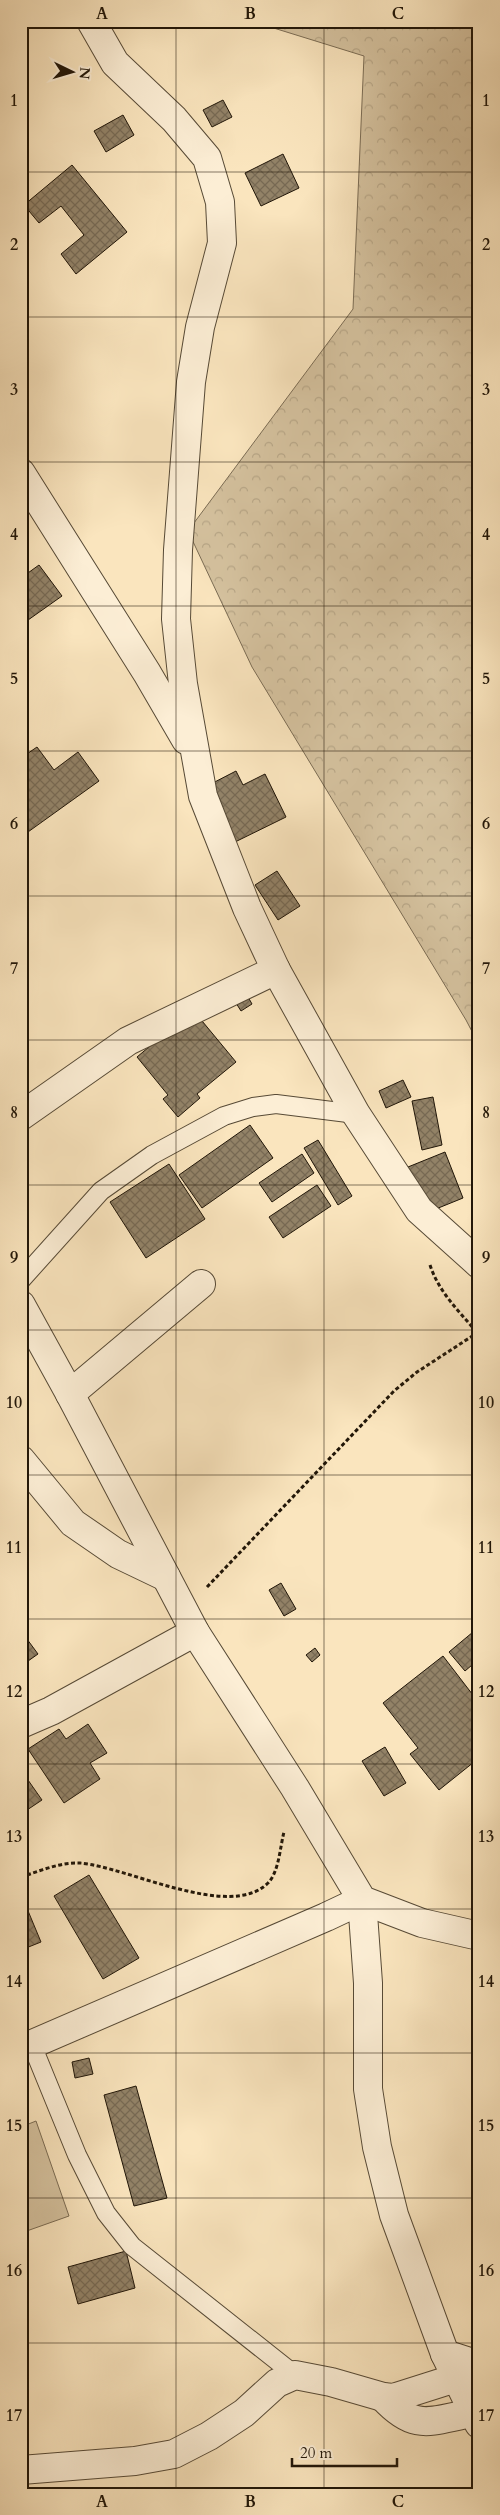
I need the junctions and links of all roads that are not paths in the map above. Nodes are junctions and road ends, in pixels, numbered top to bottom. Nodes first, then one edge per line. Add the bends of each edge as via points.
1 (91, 21) edge
2 (21, 473) edge
3 (195, 756) junction
4 (276, 970) junction
5 (356, 1114) junction
6 (21, 1116) edge
7 (479, 1264) edge
8 (21, 1280) edge
9 (201, 1284) dead end
10 (21, 1305) edge
11 (70, 1394) junction
12 (21, 1460) edge
13 (166, 1577) junction
14 (189, 1622) junction
15 (21, 1724) edge
16 (362, 1900) junction
17 (479, 1936) edge
18 (27, 2047) edge
19 (460, 2366) edge
20 (295, 2375) junction
21 (383, 2398) junction
22 (476, 2419) edge
23 (21, 2470) edge

1 - 3 street via 115,63 174,119 207,158 220,202 222,243 200,327 191,382 178,550 176,619
2 - 3 street via 147,673
3 - 4 street via 203,796 247,908
4 - 5 street
4 - 6 street via 128,1041
5 - 7 street via 419,1210
5 - 8 lane via 276,1104 224,1116 152,1154 101,1191
9 - 11 street
10 - 11 street
11 - 13 street
12 - 13 street via 74,1523 118,1554
13 - 14 street
14 - 15 street via 51,1711
14 - 16 street
16 - 17 street via 422,1923
16 - 18 street
16 - 19 street via 368,1983 368,2089 377,2146 394,2215
18 - 20 lane via 106,2213 132,2246
19 - 21 street via 404,2395
19 - 22 street
20 - 21 street
20 - 23 street via 277,2383 216,2431 174,2454 135,2461
21 - 22 street via 399,2414 416,2422

